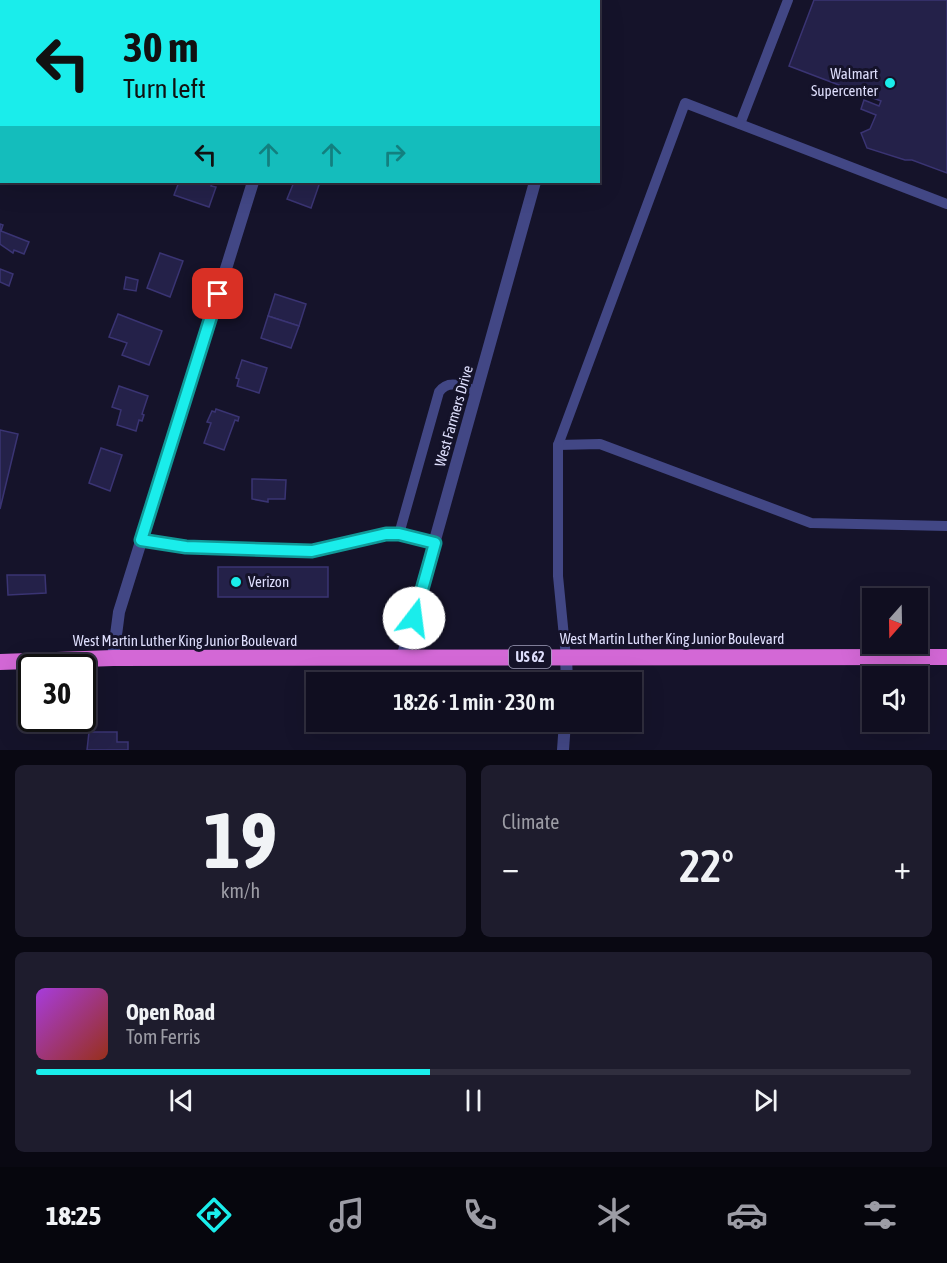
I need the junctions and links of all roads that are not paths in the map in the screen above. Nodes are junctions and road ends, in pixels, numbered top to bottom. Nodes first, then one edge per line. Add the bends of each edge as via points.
1 (788, 0) edge
2 (740, 124) junction
3 (253, 183) edge
4 (535, 183) edge
5 (947, 204) edge
6 (477, 391) junction
7 (558, 445) junction
8 (947, 526) edge
9 (399, 534) junction
10 (141, 540) junction
11 (435, 543) junction
12 (566, 657) junction
13 (947, 657) edge
14 (113, 658) junction
15 (402, 658) junction
16 (0, 662) edge
17 (567, 672) edge
18 (564, 732) edge
19 (563, 750) edge

1 - 2 lane
2 - 5 lane
2 - 7 lane via 685,103
3 - 10 street
4 - 6 street, West Farmers Drive
6 - 9 lane via 451,383 439,392
6 - 11 street, West Farmers Drive
7 - 8 lane via 600,444 811,523
7 - 12 lane via 558,576
9 - 10 lane via 312,551 186,547
9 - 11 lane
10 - 14 street via 119,612
11 - 15 street, West Farmers Drive
12 - 13 highway, West Martin Luther King Junior Boulevard / US 62
12 - 15 highway, West Martin Luther King Junior Boulevard / US 62
12 - 17 street
14 - 15 highway, West Martin Luther King Junior Boulevard / US 62
14 - 16 highway, West Martin Luther King Junior Boulevard / US 62
18 - 19 street

